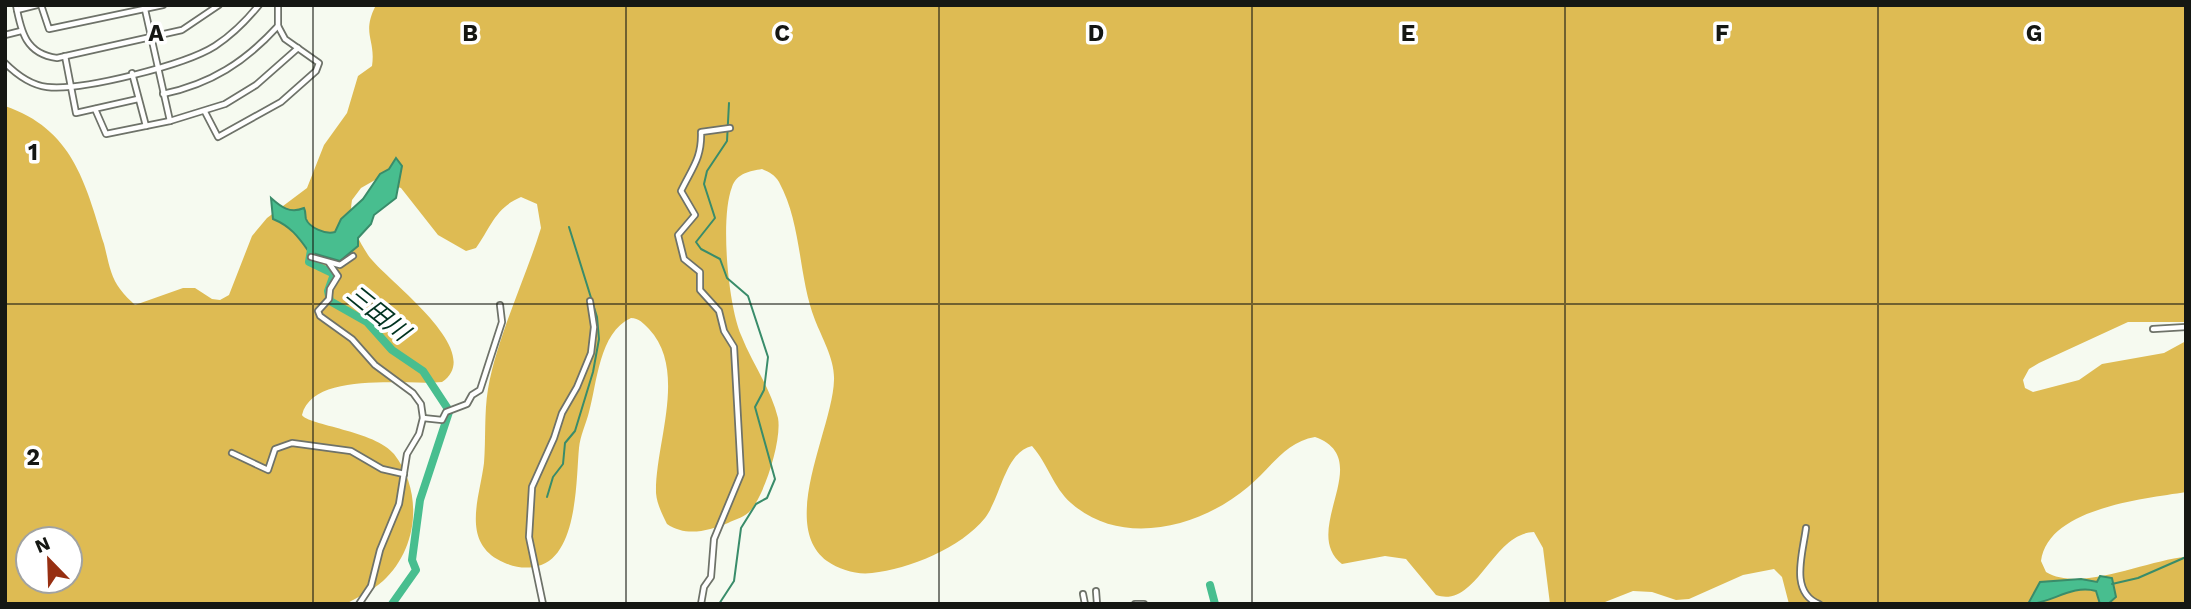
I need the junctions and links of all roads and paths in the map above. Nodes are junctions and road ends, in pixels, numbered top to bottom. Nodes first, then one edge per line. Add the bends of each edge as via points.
1 (39, 5) edge
2 (163, 5) edge
3 (219, 5) edge
4 (258, 5) edge
5 (278, 5) edge
6 (17, 8) edge
7 (145, 8) edge
8 (278, 26) junction
9 (21, 31) junction
10 (5, 35) edge
11 (152, 38) junction
12 (298, 48) junction
13 (65, 57) junction
14 (5, 63) edge
15 (157, 68) junction
16 (132, 73) junction
17 (72, 86) junction
18 (163, 94) junction
19 (138, 99) junction
20 (95, 109) junction
21 (205, 112) junction
22 (170, 121) junction
23 (146, 126) junction
24 (730, 128) dead end
25 (353, 256) dead end
26 (311, 257) dead end
27 (329, 263) junction
28 (590, 301) dead end
29 (500, 305) dead end
30 (2186, 327) edge
31 (2153, 329) dead end
32 (423, 418) junction
33 (232, 453) dead end
34 (404, 474) junction
35 (1806, 528) dead end
36 (1096, 591) dead end
37 (1083, 594) dead end
38 (359, 604) edge
39 (543, 604) edge
40 (701, 604) edge
41 (1085, 604) edge
42 (1097, 604) edge
43 (1135, 604) edge
44 (1144, 604) edge
45 (1819, 604) edge

1 - 6 street
1 - 7 street via 49,29
2 - 7 street
3 - 11 street via 190,26
4 - 15 street via 236,31 214,47
5 - 8 street
6 - 9 street
7 - 11 street
8 - 12 street via 285,39
8 - 18 street via 229,70
9 - 10 street
9 - 13 street via 38,53
11 - 13 street
11 - 15 street
12 - 21 street via 256,85
12 - 21 street via 319,66 281,102 218,137
13 - 17 street
14 - 17 street via 30,83
15 - 16 street
15 - 18 street
16 - 17 street
16 - 19 street
17 - 20 street via 76,113
18 - 22 street
19 - 20 street
19 - 23 street
20 - 23 street via 106,134
21 - 22 street
22 - 23 street
24 - 40 street via 701,132 701,153 681,191 695,215 679,231 680,251 700,272 699,290 719,311 734,347 741,469 714,539 711,577
25 - 27 street via 342,265
26 - 27 street
27 - 32 street via 338,273 329,300 318,311 323,321 352,339 375,365 413,393
28 - 39 street via 591,353 530,495 529,537
29 - 32 street via 502,322 480,390 467,404 446,412 442,420
30 - 31 street
32 - 34 street via 407,454
33 - 34 street via 268,470 279,445 313,445 351,451 382,469
34 - 38 street via 399,504 371,586
35 - 45 street via 1800,565 1802,588 1807,598
36 - 42 street
37 - 41 street
43 - 44 street

